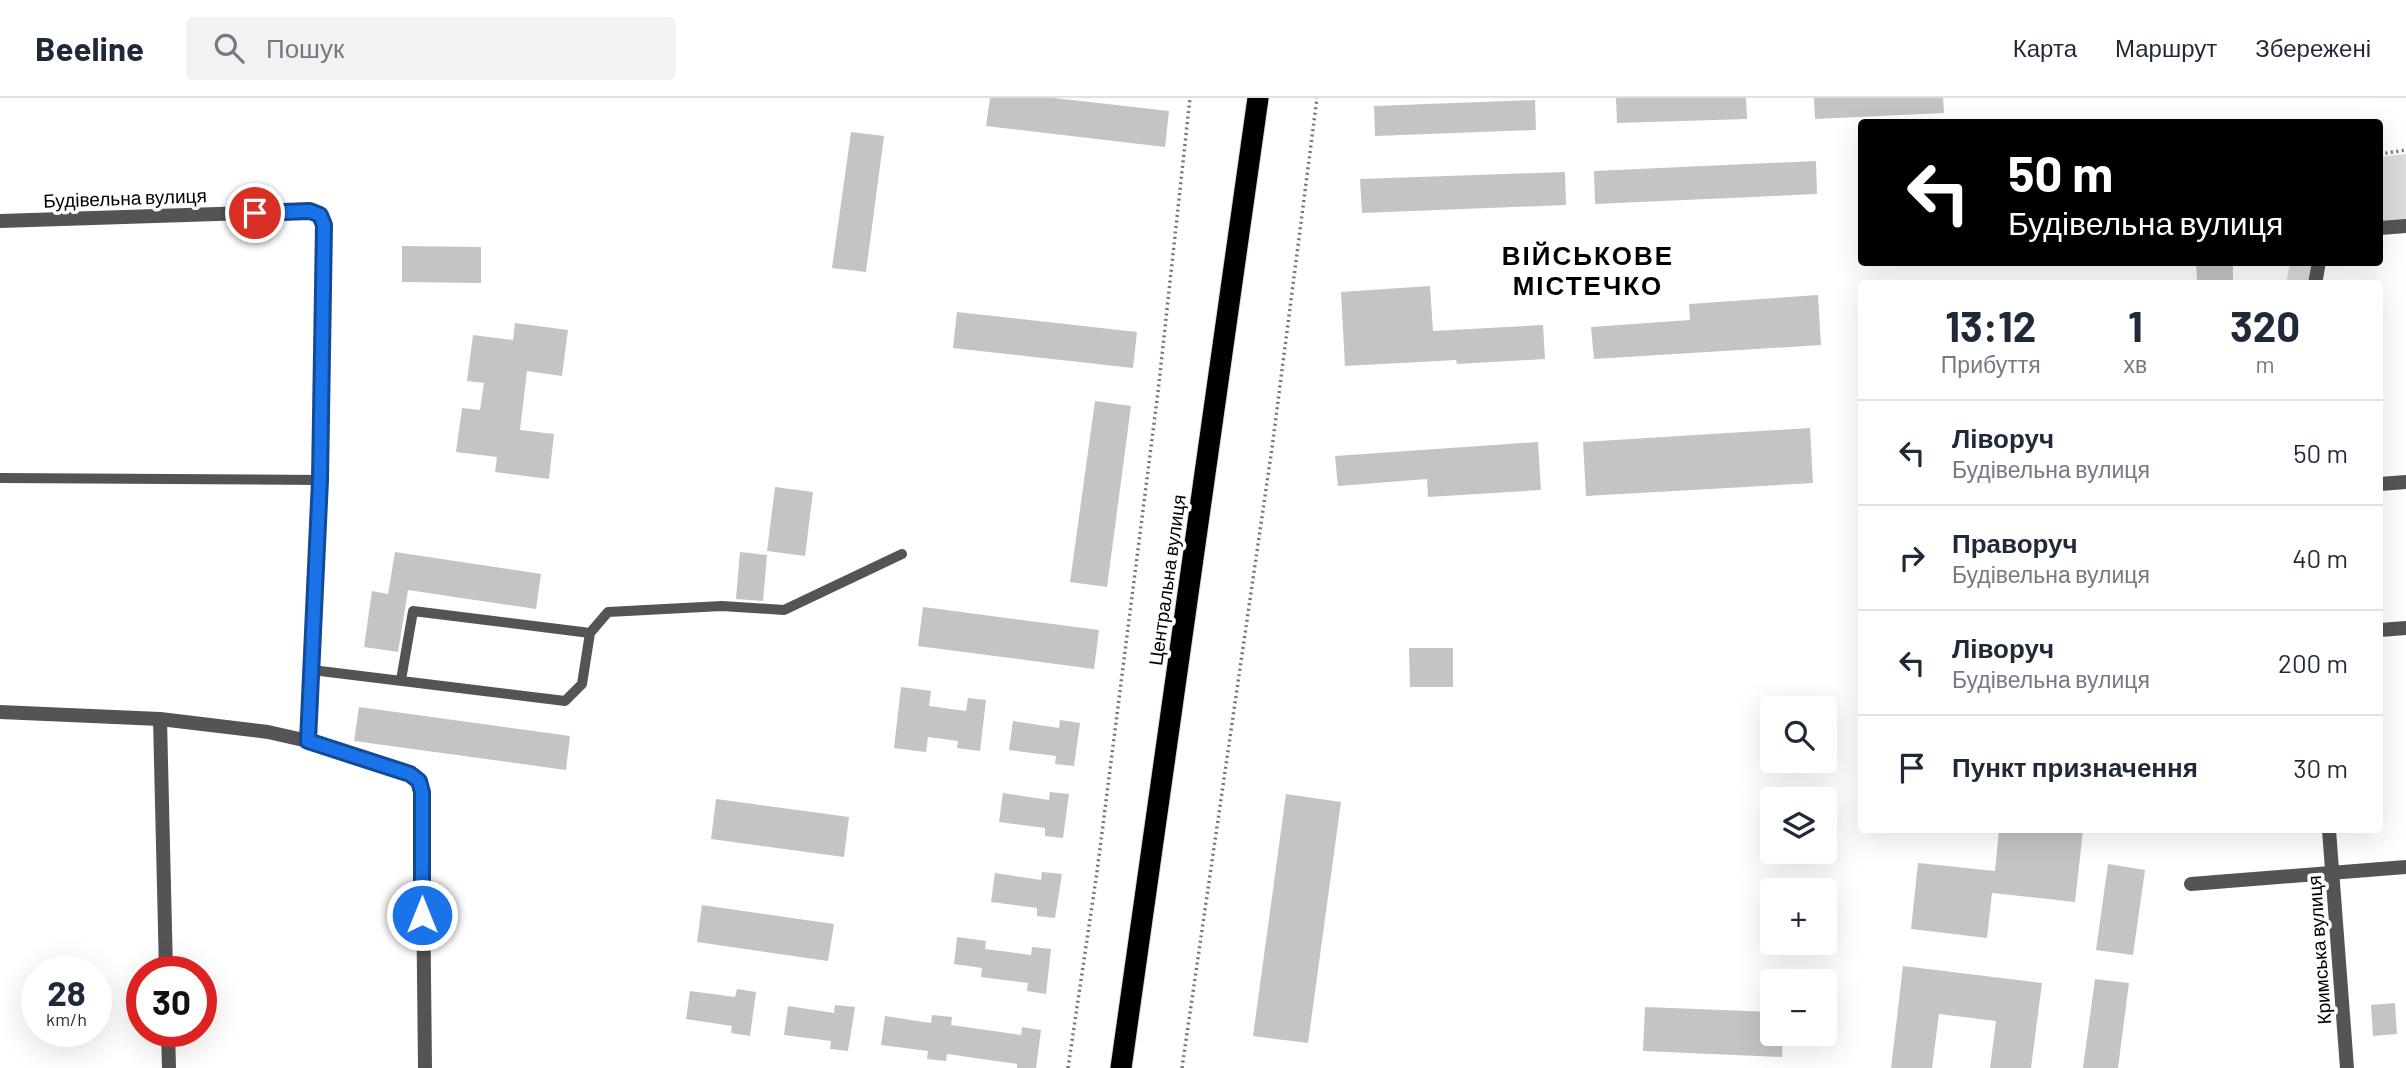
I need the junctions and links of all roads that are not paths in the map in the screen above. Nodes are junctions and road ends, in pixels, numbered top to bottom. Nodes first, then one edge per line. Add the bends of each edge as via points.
1 (1258, 98) edge
2 (0, 220) edge
3 (2406, 226) edge
4 (2383, 228) edge
5 (0, 478) edge
6 (320, 480) junction
7 (2406, 482) edge
8 (2383, 484) edge
9 (902, 554) dead end
10 (2406, 628) edge
11 (2383, 630) edge
12 (590, 633) junction
13 (312, 670) junction
14 (401, 680) junction
15 (0, 712) edge
16 (160, 719) junction
17 (308, 741) junction
18 (2329, 833) edge
19 (2406, 867) edge
20 (2332, 873) junction
21 (2191, 884) dead end
22 (166, 956) edge
23 (168, 1047) edge
24 (169, 1068) edge
25 (425, 1068) edge
26 (1121, 1068) edge
27 (2347, 1068) edge

1 - 26 highway, Центральна вулиця
2 - 6 street, Будівельна вулиця via 310,211 320,215 324,225
3 - 4 street
5 - 6 lane
6 - 13 street, Будівельна вулиця
7 - 8 street
9 - 12 lane via 784,610 722,606 608,612
10 - 11 street
12 - 14 lane via 582,684 565,701
12 - 14 lane via 413,611
13 - 14 lane
13 - 17 street, Будівельна вулиця
15 - 16 street
16 - 17 street
16 - 22 street
17 - 25 street via 410,774 419,781
18 - 20 street, Кримська вулиця
19 - 20 street
20 - 21 street
20 - 27 street, Кримська вулиця
23 - 24 street

